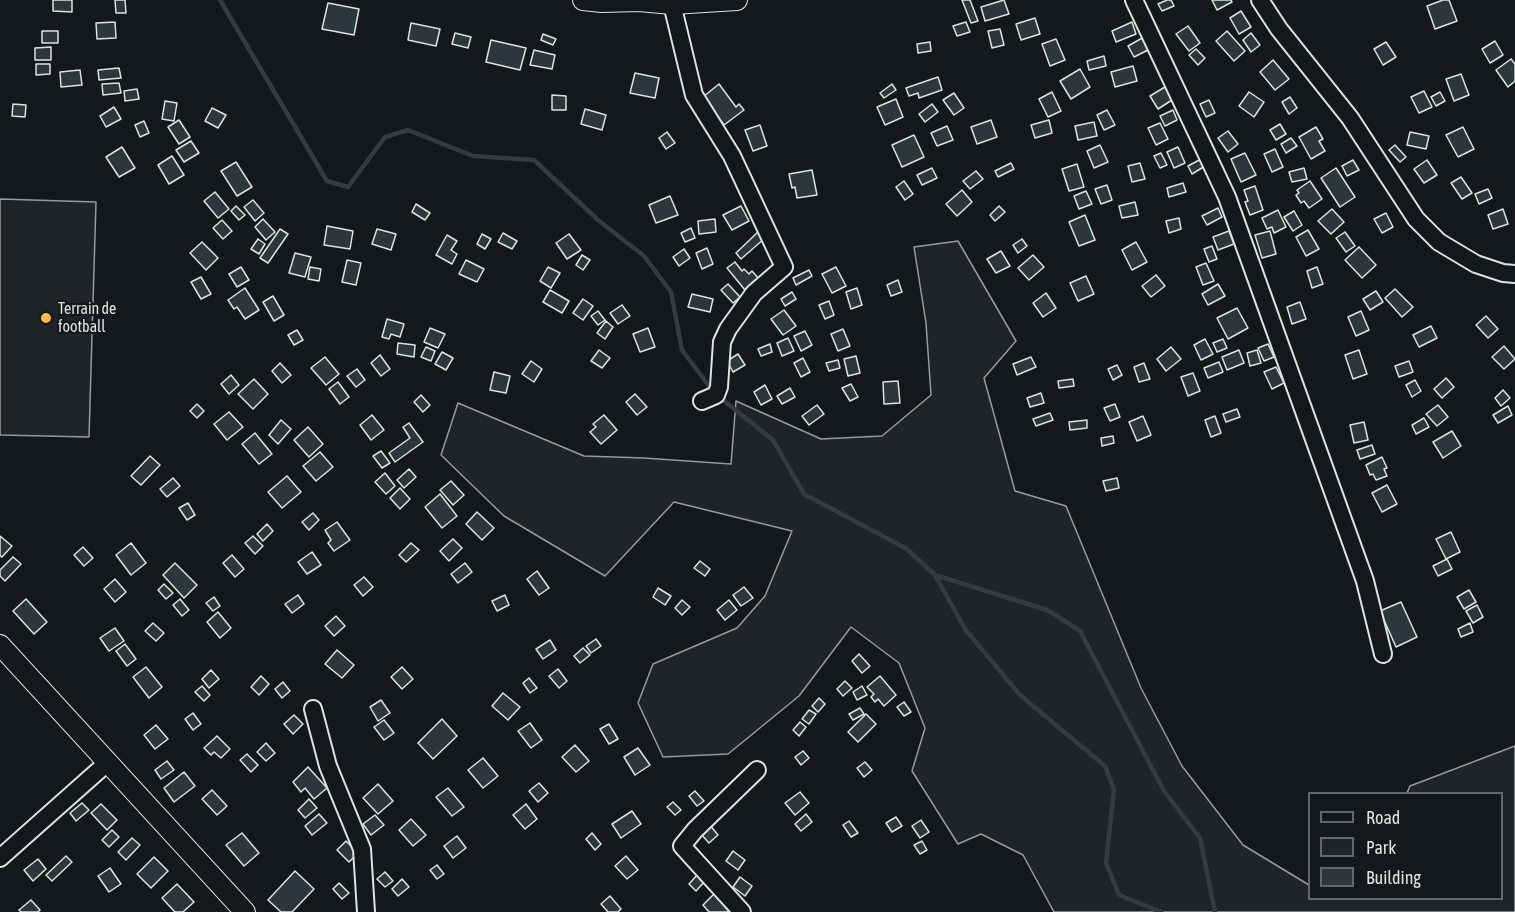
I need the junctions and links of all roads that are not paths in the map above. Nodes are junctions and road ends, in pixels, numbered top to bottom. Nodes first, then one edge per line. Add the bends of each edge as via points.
1 (737, 0) edge
2 (1134, 0) edge
3 (1260, 0) edge
4 (596, 1) edge
5 (672, 4) junction
6 (1515, 274) edge
7 (702, 401) dead end
8 (0, 645) edge
9 (1383, 654) dead end
10 (313, 709) dead end
11 (107, 763) junction
12 (757, 770) dead end
13 (0, 858) edge
14 (245, 912) edge
15 (366, 912) edge
16 (742, 912) edge

1 - 5 main road
2 - 9 street via 1227,197 1365,581
3 - 6 street via 1350,118 1416,219 1439,242 1476,264
4 - 5 main road
5 - 7 street via 694,95 732,156 784,267 754,293 728,329 722,342 719,387 716,395
8 - 11 main road
10 - 15 street via 328,766 362,849
11 - 13 street
11 - 14 main road
12 - 16 street via 682,846

